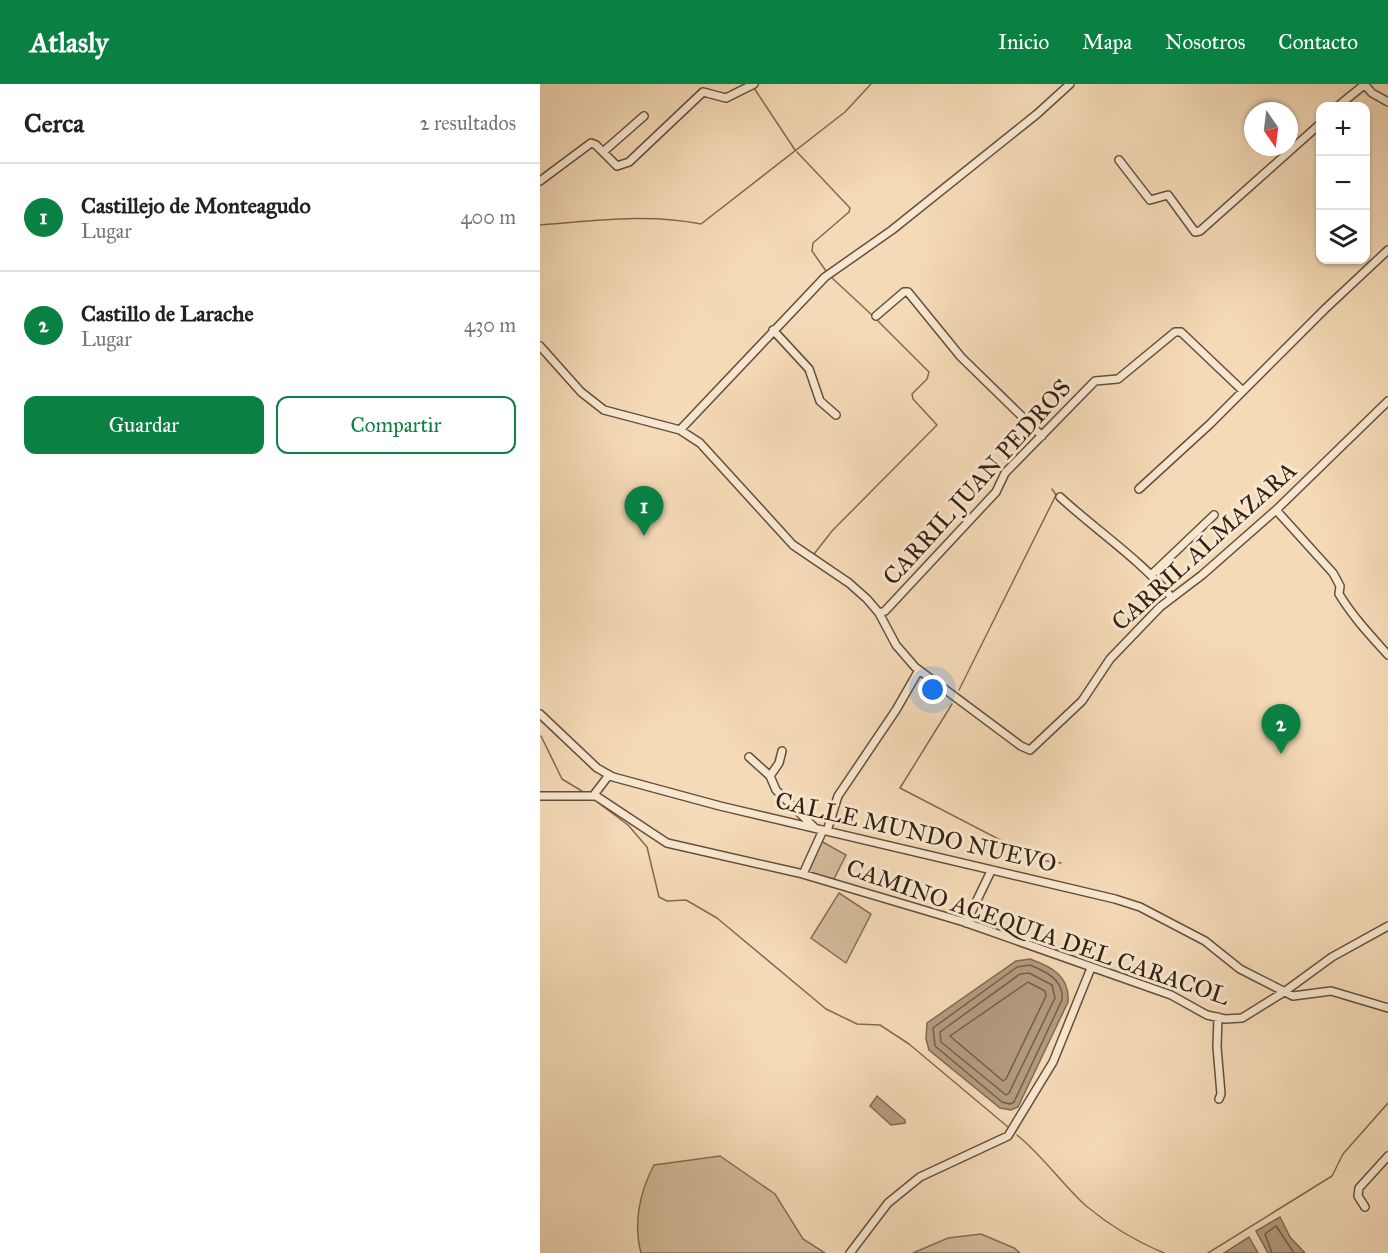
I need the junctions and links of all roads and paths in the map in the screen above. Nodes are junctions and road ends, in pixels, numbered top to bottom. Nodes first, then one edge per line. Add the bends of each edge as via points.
1 (754, 84) edge
2 (1070, 84) edge
3 (1364, 84) edge
4 (1343, 102) edge
5 (1388, 102) edge
6 (644, 116) dead end
7 (1316, 128) edge
8 (603, 152) junction
9 (1119, 160) dead end
10 (541, 179) edge
11 (1388, 250) edge
12 (876, 316) dead end
13 (773, 330) junction
14 (540, 345) edge
15 (1243, 391) junction
16 (1388, 401) edge
17 (836, 415) dead end
18 (680, 430) junction
19 (1042, 436) junction
20 (1139, 489) dead end
21 (1060, 497) dead end
22 (1276, 510) junction
23 (1214, 515) dead end
24 (1152, 574) junction
25 (1172, 598) junction
26 (879, 613) junction
27 (1388, 655) edge
28 (919, 670) junction
29 (540, 714) edge
30 (782, 751) dead end
31 (749, 757) dead end
32 (609, 775) junction
33 (770, 777) junction
34 (540, 796) edge
35 (595, 796) junction
36 (821, 830) junction
37 (991, 871) junction
38 (803, 874) junction
39 (966, 923) junction
40 (1388, 926) edge
41 (1092, 968) junction
42 (1284, 992) junction
43 (1388, 1008) edge
44 (1218, 1017) junction
45 (1219, 1099) dead end
46 (1388, 1156) edge
47 (1365, 1208) dead end
48 (850, 1253) edge

1 - 8 street via 726,98 703,92 622,166
2 - 13 street via 892,230 825,277
3 - 4 street
3 - 5 street
6 - 8 street
7 - 9 street via 1195,232 1167,195 1150,200
8 - 10 street via 591,143
11 - 15 street
12 - 19 street via 908,292 961,357
13 - 17 street via 809,369 820,401
13 - 18 street
14 - 18 street, CARRIL ALMAZARA via 581,392 604,410
15 - 19 street, CARRIL JUAN PEDROS via 1181,332 1175,332 1118,379 1095,381
15 - 20 street
16 - 22 street, CARRIL ALMAZARA
18 - 26 street, CARRIL ALMAZARA via 700,443 793,545 849,583
19 - 26 street, CARRIL JUAN PEDROS via 1005,473 996,492
21 - 24 street
22 - 25 street, CARRIL ALMAZARA
22 - 27 street via 1333,573 1345,604
23 - 24 street
24 - 25 street
25 - 28 street, CARRIL ALMAZARA via 1110,659 1082,701 1030,750
26 - 28 street, CARRIL ALMAZARA via 896,645
28 - 36 street via 838,796
29 - 32 street, CALLE MUNDO NUEVO
30 - 33 street
31 - 33 street
32 - 35 street
32 - 36 street, CALLE MUNDO NUEVO
33 - 36 street via 776,790
34 - 35 street
35 - 38 street, CAMINO ACEQUIA DEL CARACOL via 667,843
36 - 37 street, CALLE MUNDO NUEVO
36 - 38 street
37 - 39 street
37 - 42 street, CALLE MUNDO NUEVO via 1140,907 1205,941 1240,969
38 - 39 street, CAMINO ACEQUIA DEL CARACOL
39 - 41 street, CAMINO ACEQUIA DEL CARACOL
40 - 42 street, CAMINO ACEQUIA DEL CARACOL via 1332,957
41 - 44 street, CAMINO ACEQUIA DEL CARACOL via 1172,995
41 - 48 street via 1053,1062 1008,1136 920,1177 888,1203
42 - 43 street via 1293,996 1330,991
42 - 44 street, CAMINO ACEQUIA DEL CARACOL via 1242,1018
44 - 45 street
46 - 47 street via 1359,1188 1358,1196

